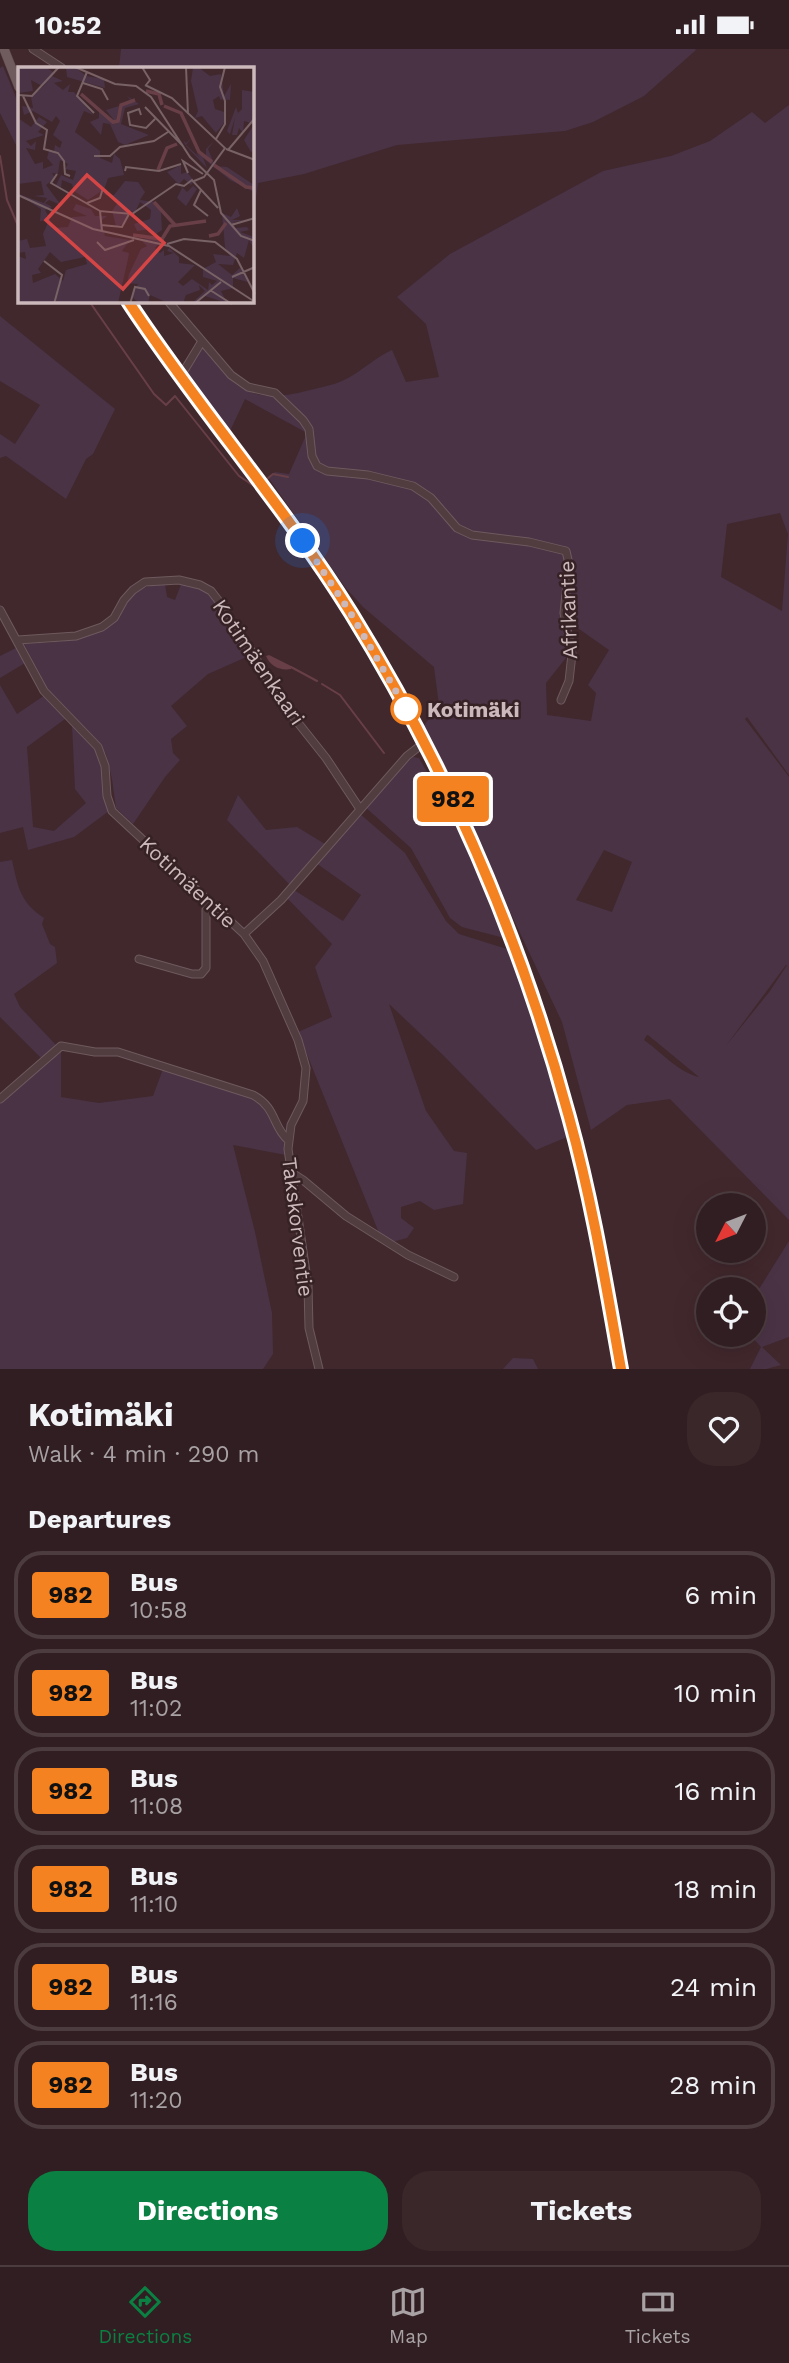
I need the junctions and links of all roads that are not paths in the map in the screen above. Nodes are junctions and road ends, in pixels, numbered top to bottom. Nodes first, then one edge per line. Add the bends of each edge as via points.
1 (5, 49) edge
2 (33, 49) edge
3 (60, 67) edge
4 (18, 84) edge
5 (129, 303) edge
6 (170, 303) edge
7 (202, 341) junction
8 (178, 376) junction
9 (0, 610) edge
10 (18, 640) junction
11 (561, 700) dead end
12 (425, 742) junction
13 (360, 809) junction
14 (210, 903) junction
15 (244, 934) junction
16 (139, 959) dead end
17 (0, 1099) edge
18 (288, 1140) junction
19 (292, 1173) junction
20 (454, 1277) dead end
21 (318, 1369) edge
22 (621, 1369) edge

1 - 4 main road
2 - 3 street
5 - 8 main road
6 - 7 street, Afrikantie
7 - 8 street
7 - 11 street, Afrikantie via 240,381 275,393 286,402 309,429 312,456 327,471 413,486 431,498 457,528 472,535 566,551 564,613 572,654
8 - 12 main road via 325,574
9 - 10 street, Kotimäentie
10 - 13 street, Kotimäenkaari via 76,636 102,627 145,582 179,580 200,585 221,604 276,695
10 - 14 street, Kotimäentie via 52,701 98,747 112,811
12 - 13 street, Kotimäentie
12 - 22 main road via 497,901 545,1032 591,1208
13 - 15 street, Kotimäentie via 281,900
14 - 15 street, Kotimäentie
14 - 16 street via 206,910 206,968 201,974
15 - 18 street, Takskorventie via 263,961 304,1057 306,1089
17 - 18 street via 61,1046 118,1052 253,1095 271,1109
18 - 19 street, Takskorventie
19 - 20 street via 346,1216
19 - 21 street, Takskorventie via 308,1286 309,1328

